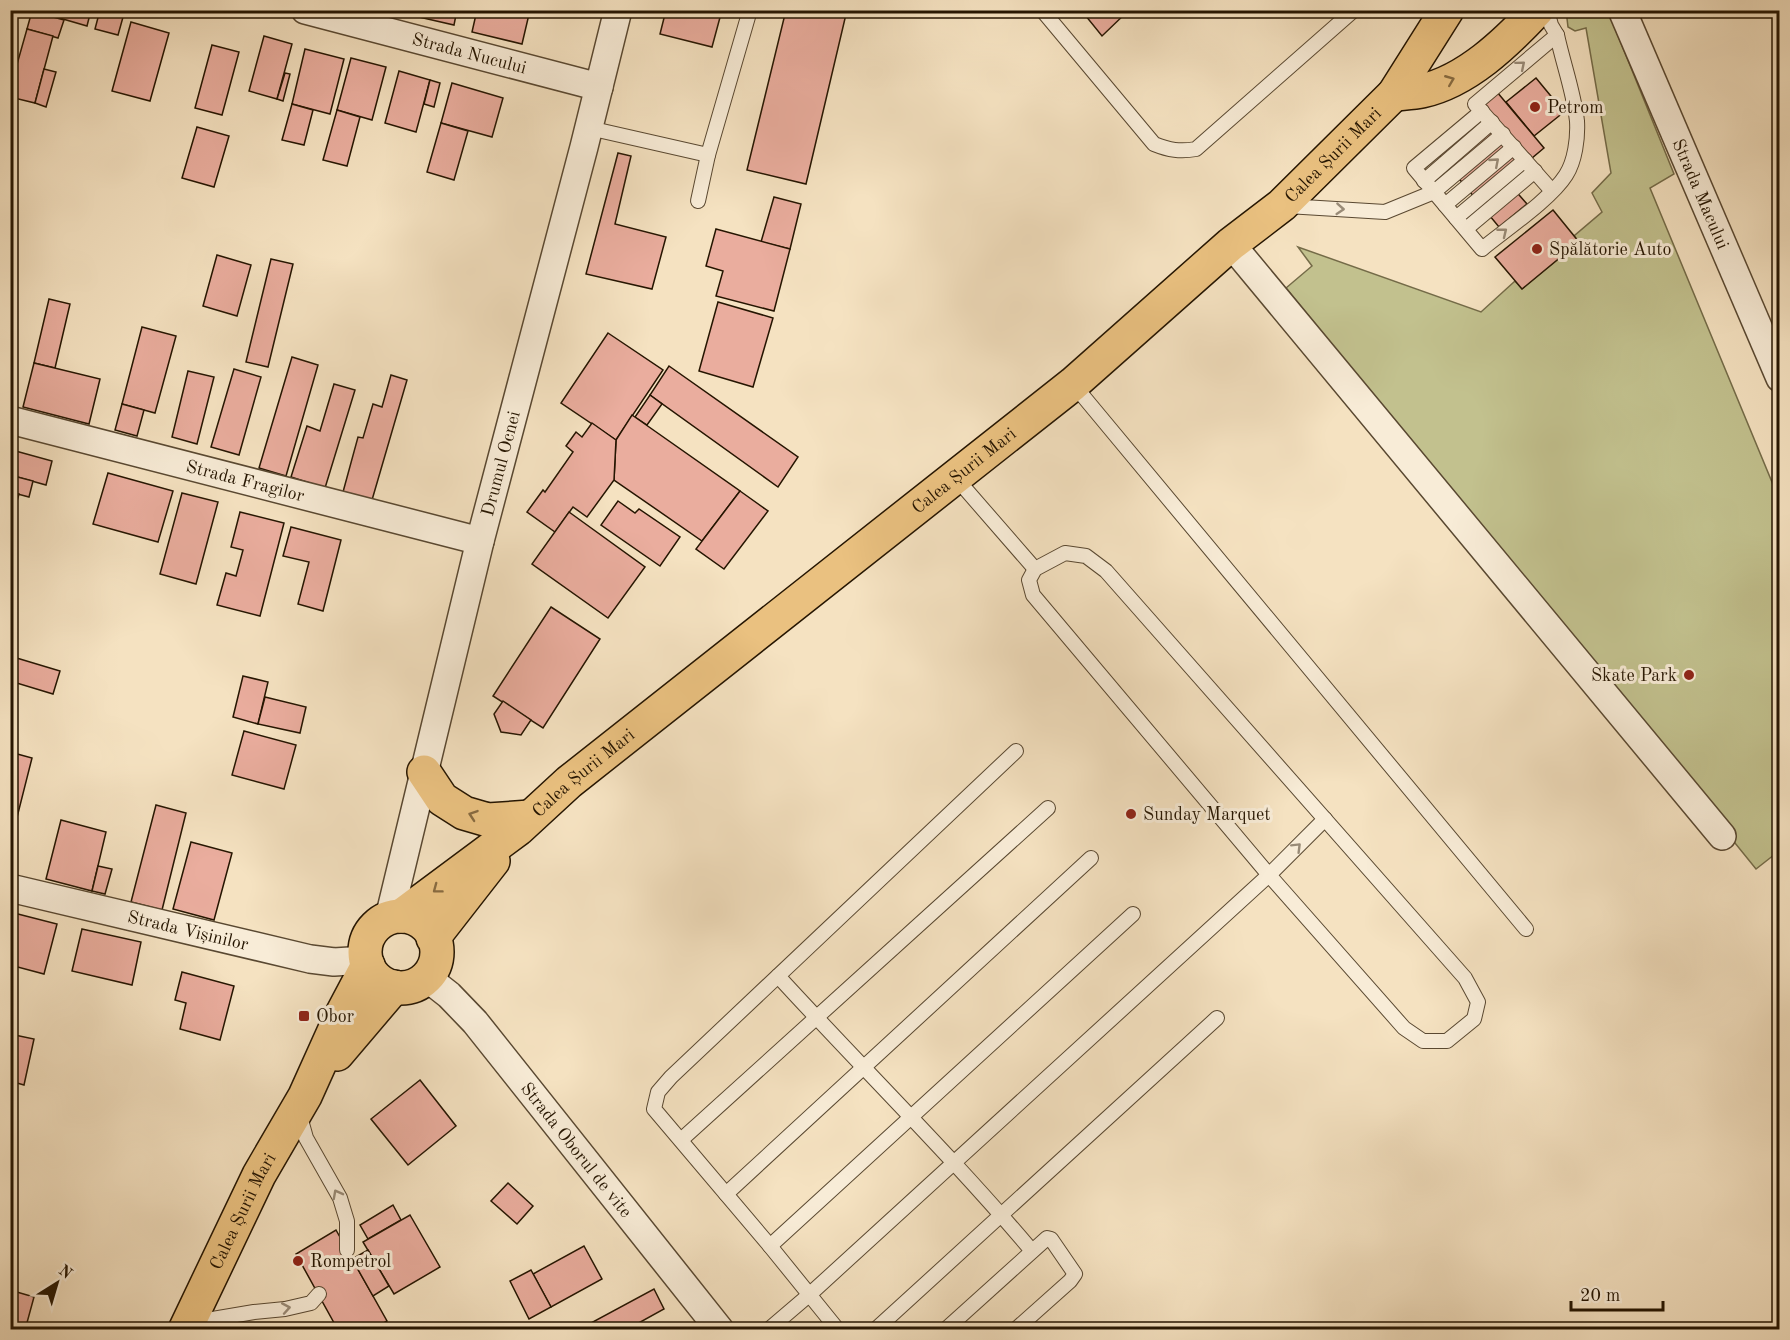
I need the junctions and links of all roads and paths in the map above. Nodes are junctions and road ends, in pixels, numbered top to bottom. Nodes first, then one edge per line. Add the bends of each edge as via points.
1 (304, 10) edge
2 (618, 10) edge
3 (750, 10) edge
4 (1042, 10) edge
5 (1354, 10) edge
6 (1446, 10) edge
7 (1547, 10) edge
8 (1622, 10) edge
9 (1547, 23) edge
10 (599, 87) junction
11 (1394, 94) junction
12 (1482, 111) junction
13 (1492, 122) junction
14 (589, 128) junction
15 (1503, 134) junction
16 (1514, 147) junction
17 (708, 155) junction
18 (1525, 160) junction
19 (1535, 171) junction
20 (1424, 181) junction
21 (1552, 191) junction
22 (1434, 192) junction
23 (698, 201) dead end
24 (1282, 205) junction
25 (1445, 206) junction
26 (1461, 224) junction
27 (1231, 244) junction
28 (1779, 378) edge
29 (1072, 384) junction
30 (10, 420) edge
31 (955, 477) junction
32 (480, 541) junction
33 (1035, 569) junction
34 (1016, 751) dead end
35 (424, 771) junction
36 (1048, 808) dead end
37 (1324, 819) junction
38 (524, 823) junction
39 (1722, 836) dead end
40 (1091, 858) dead end
41 (1269, 875) junction
42 (10, 888) edge
43 (1133, 914) dead end
44 (395, 917) junction
45 (1526, 929) dead end
46 (433, 938) junction
47 (367, 963) junction
48 (778, 976) junction
49 (426, 977) junction
50 (394, 987) junction
51 (816, 1018) junction
52 (1217, 1018) dead end
53 (864, 1067) junction
54 (302, 1103) junction
55 (911, 1116) junction
56 (681, 1140) junction
57 (953, 1163) junction
58 (726, 1194) junction
59 (1001, 1215) junction
60 (770, 1246) junction
61 (347, 1250) dead end
62 (1032, 1251) junction
63 (319, 1294) dead end
64 (809, 1295) junction
65 (186, 1326) edge
66 (720, 1329) edge
67 (768, 1329) edge
68 (838, 1329) edge
69 (875, 1329) edge
70 (945, 1329) edge
71 (1015, 1329) edge

1 - 10 street, Strada Nucului
2 - 10 street, Drumul Ocnei
3 - 17 lane
4 - 5 lane via 1154,144 1181,152 1196,149
6 - 11 main road, Calea Șurii Mari
7 - 9 lane
8 - 28 street, Strada Macului
11 -> 9 main road, Calea Șurii Mari via 1424,90 1461,75 1508,40
12 -> 9 lane via 1475,104
9 - 21 lane via 1575,110 1577,138 1566,175
10 - 14 street, Drumul Ocnei
11 - 24 main road, Calea Șurii Mari
12 - 13 lane
12 - 20 lane via 1414,168
13 - 15 lane
13 - 20 lane
14 - 17 lane
14 - 32 street, Drumul Ocnei
15 - 16 lane
15 - 22 lane
16 - 18 lane
25 -> 16 lane
17 - 23 lane
18 - 19 lane
18 - 26 lane
19 - 21 lane
19 - 26 lane
20 - 22 lane
26 -> 21 lane via 1482,249
24 -> 22 lane via 1385,212
22 - 25 lane
24 - 27 main road, Calea Șurii Mari
25 - 26 lane
27 - 29 main road, Calea Șurii Mari
27 - 39 street
29 - 31 main road, Calea Șurii Mari
29 - 45 lane
30 - 32 street, Strada Fragilor
31 - 33 lane
31 - 38 main road, Calea Șurii Mari via 569,782
32 - 35 street, Drumul Ocnei
33 - 37 lane via 1065,553 1086,556 1106,571
33 - 41 lane via 1029,580 1033,595
34 - 48 lane
38 -> 35 main road via 464,813 442,799
35 - 44 street, Drumul Ocnei
36 - 51 lane
41 -> 37 lane
37 - 41 lane via 1465,978 1478,1002 1474,1019 1447,1041 1423,1041 1404,1028
38 -> 44 main road, Calea Șurii Mari
38 - 46 main road, Calea Șurii Mari
40 - 53 lane
41 - 57 lane
42 - 47 street, Strada Vișinilor via 310,959
43 - 55 lane
44 - 46 main road via 420,922
44 - 47 main road, Calea Șurii Mari via 372,930 365,950
46 - 49 main road via 436,959
47 - 50 main road via 374,976
47 - 54 main road, Calea Șurii Mari
48 - 51 lane
48 - 56 lane via 658,1092 654,1109
49 - 50 main road via 417,984
49 - 66 street, Strada Oborul de vite via 475,1022
50 - 54 main road, Calea Șurii Mari
51 - 53 lane
51 - 56 lane
52 - 59 lane
53 - 55 lane
53 - 58 lane
61 -> 54 lane via 348,1221 340,1198 306,1138
54 - 65 main road, Calea Șurii Mari via 259,1175
55 - 57 lane
55 - 60 lane
56 - 58 lane
57 - 59 lane
57 - 64 lane
58 - 60 lane
59 - 62 lane
59 - 69 lane
60 - 64 lane
62 - 70 lane
62 - 71 lane via 1047,1238 1052,1239 1075,1274
65 -> 63 lane via 311,1303
64 - 67 lane
64 - 68 lane

